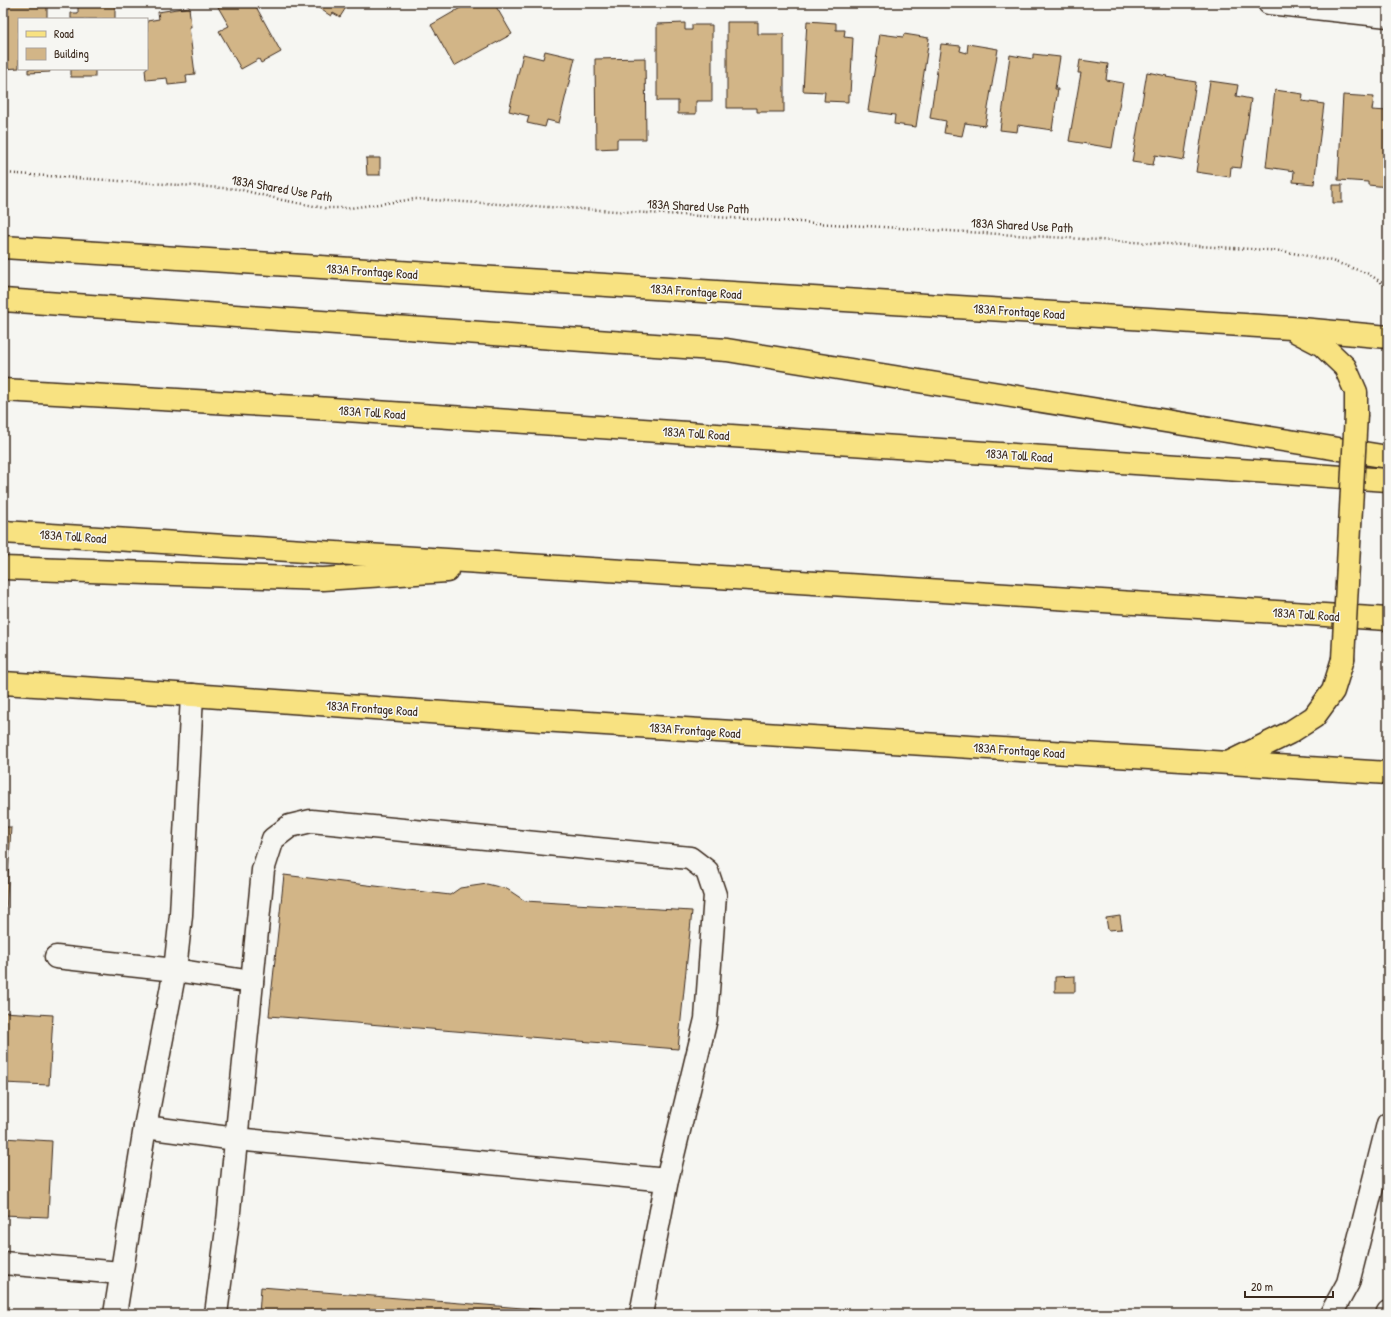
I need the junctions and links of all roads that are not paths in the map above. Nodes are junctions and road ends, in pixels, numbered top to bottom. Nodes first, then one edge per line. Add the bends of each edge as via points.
1 (1269, 3) edge
2 (1388, 16) edge
3 (3, 248) edge
4 (3, 300) edge
5 (1291, 328) junction
6 (1388, 337) edge
7 (3, 390) edge
8 (1388, 457) edge
9 (1388, 480) edge
10 (3, 532) edge
11 (542, 565) junction
12 (3, 568) edge
13 (1388, 619) edge
14 (3, 683) edge
15 (192, 695) junction
16 (1229, 763) junction
17 (1388, 772) edge
18 (56, 957) dead end
19 (175, 970) junction
20 (252, 982) junction
21 (1388, 1124) edge
22 (145, 1127) junction
23 (236, 1139) junction
24 (668, 1180) junction
25 (3, 1263) edge
26 (121, 1273) junction
27 (115, 1314) edge
28 (216, 1314) edge
29 (641, 1314) edge
30 (1331, 1314) edge

1 - 2 street
3 - 5 main road, 183A Frontage Road
4 - 8 main road via 727,350
5 - 6 main road, 183A Frontage Road
5 - 16 main road, bridge via 1322,345 1345,367 1356,392 1343,659 1334,691 1314,717 1289,733
7 - 9 main road, 183A Toll Road via 331,409
10 - 11 main road, 183A Toll Road
11 - 12 main road via 323,579
11 - 13 main road, 183A Toll Road
14 - 15 main road, 183A Frontage Road
15 - 16 main road, 183A Frontage Road via 541,720
15 - 19 street via 181,915
16 - 17 main road, 183A Frontage Road
18 - 19 street
19 - 20 street
19 - 22 street
20 - 23 street
20 - 24 street via 263,870 273,840 290,826 311,821 690,858 707,871 715,895 712,941 706,1019
21 - 30 street via 1348,1283
22 - 23 street
22 - 26 street
23 - 24 street
23 - 28 street
24 - 29 street
25 - 26 street
26 - 27 street

